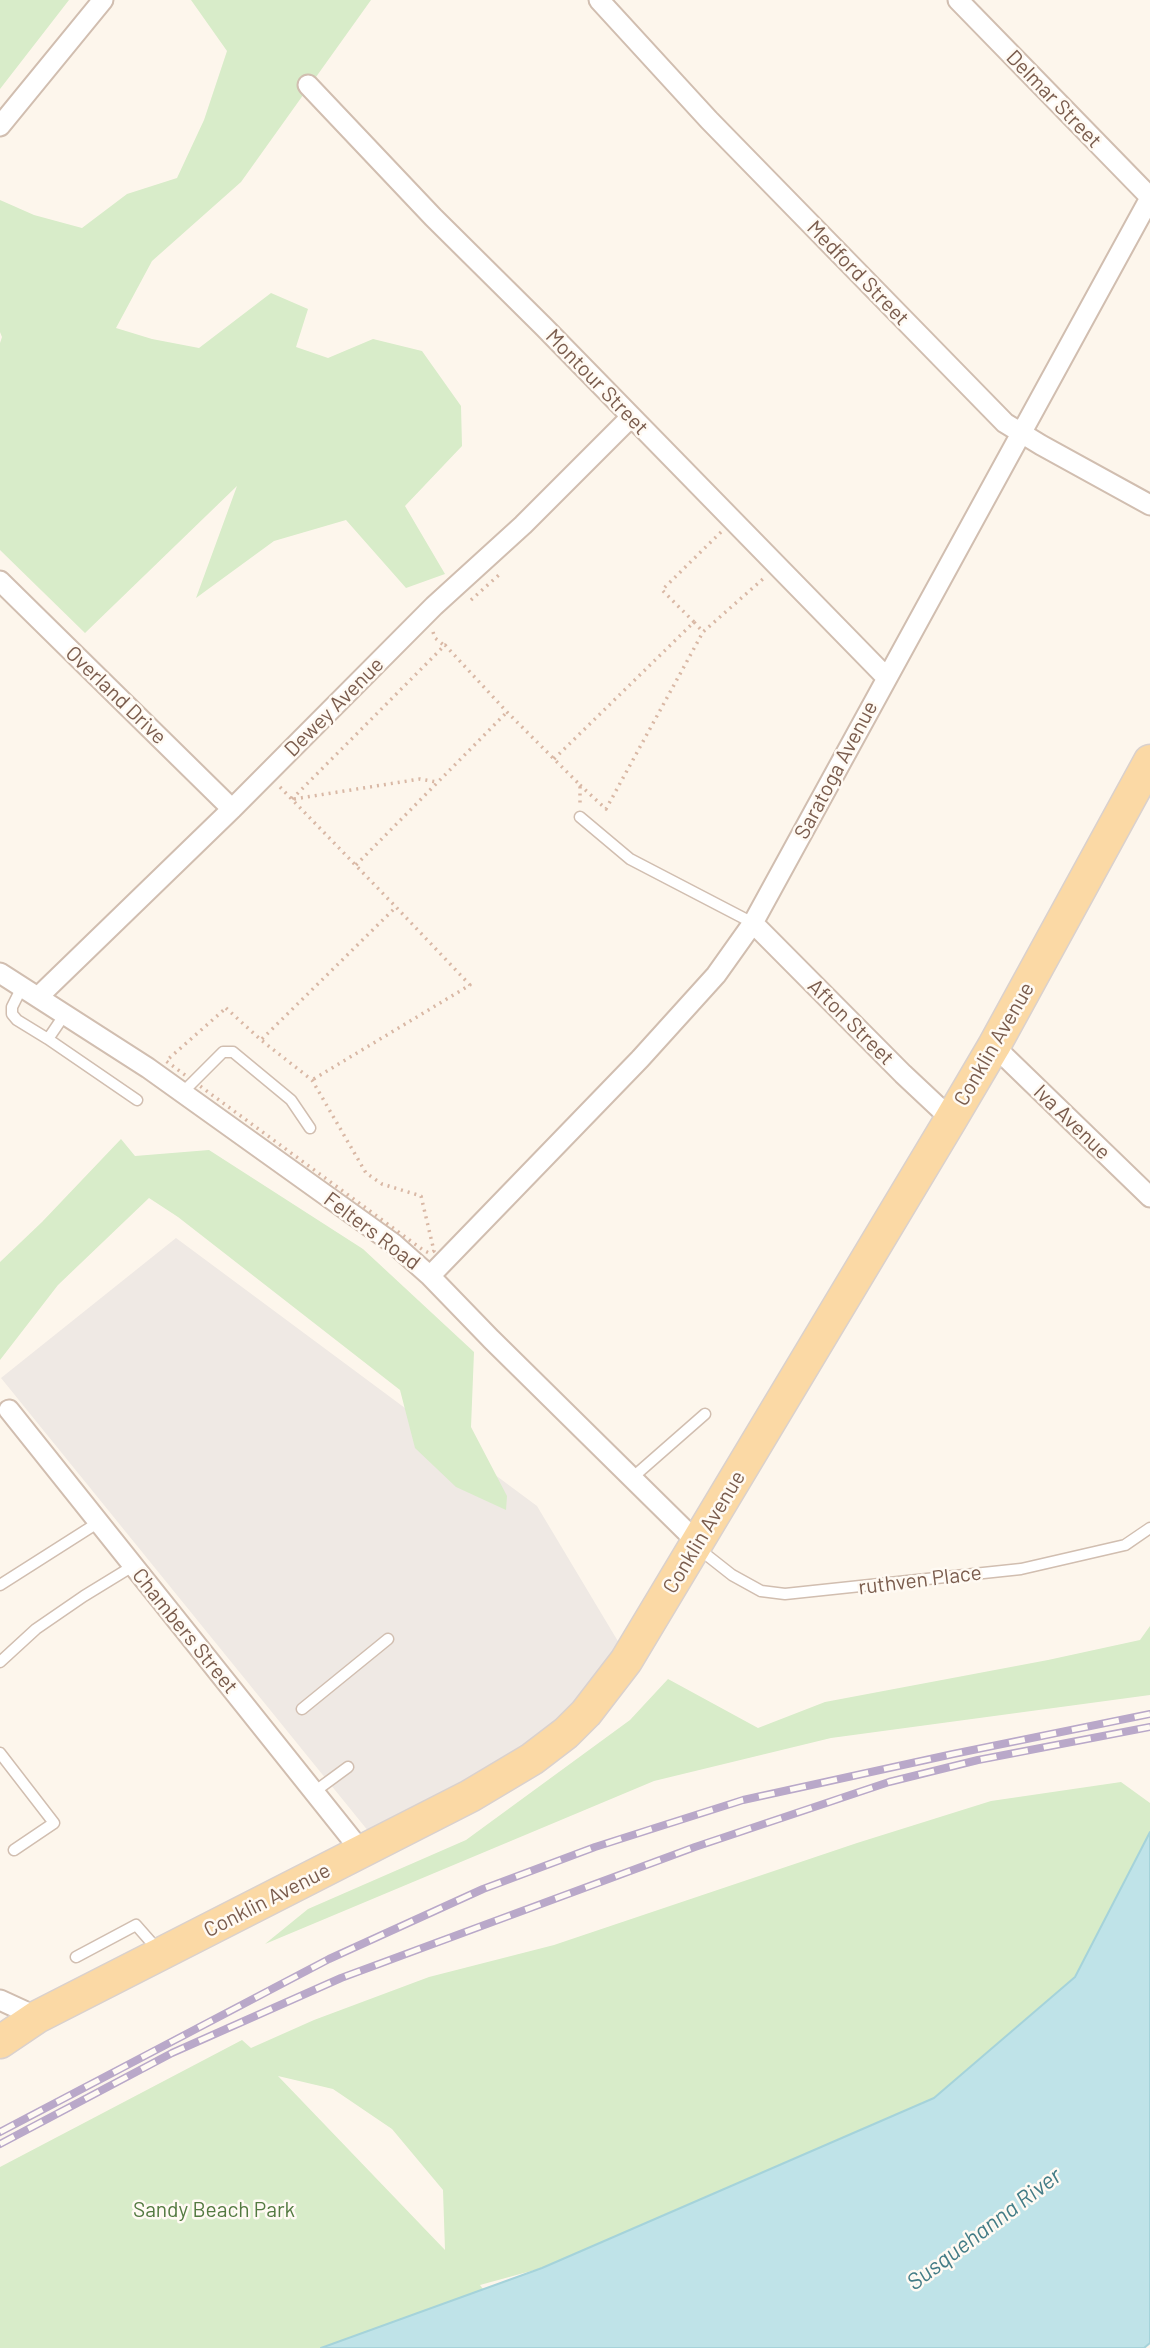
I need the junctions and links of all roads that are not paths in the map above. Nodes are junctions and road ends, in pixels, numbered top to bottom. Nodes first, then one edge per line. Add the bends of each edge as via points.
1 (103, 0) edge
2 (599, 0) edge
3 (958, 0) edge
4 (308, 85) dead end
5 (0, 127) edge
6 (1150, 198) edge
7 (631, 417) junction
8 (1021, 434) junction
9 (1150, 505) edge
10 (0, 582) edge
11 (886, 677) junction
12 (1150, 761) edge
13 (232, 809) junction
14 (580, 817) road end
15 (753, 923) junction
16 (0, 973) edge
17 (30, 992) junction
18 (65, 1014) junction
19 (48, 1040) junction
20 (994, 1046) junction
21 (182, 1093) junction
22 (137, 1100) dead end
23 (951, 1119) junction
24 (310, 1128) dead end
25 (1150, 1197) edge
26 (430, 1276) junction
27 (9, 1410) dead end
28 (705, 1414) dead end
29 (632, 1478) junction
30 (99, 1522) junction
31 (1150, 1528) edge
32 (697, 1545) junction
33 (133, 1566) junction
34 (0, 1585) edge
35 (388, 1639) dead end
36 (0, 1662) edge
37 (302, 1709) dead end
38 (0, 1753) edge
39 (348, 1767) dead end
40 (314, 1792) junction
41 (14, 1850) dead end
42 (362, 1852) junction
43 (161, 1953) junction
44 (76, 1957) dead end
45 (0, 2000) edge
46 (37, 2017) junction
47 (0, 2042) edge

1 - 5 street
2 - 8 street, Medford Street via 747,159 1005,423
3 - 6 street, Delmar Street
4 - 7 street, Montour Street
6 - 8 street, Saratoga Avenue
7 - 11 street, Montour Street
7 - 13 street, Dewey Avenue
8 - 9 street, Medford Street
8 - 11 street, Saratoga Avenue
10 - 13 street, Overland Drive
11 - 15 street, Saratoga Avenue
12 - 20 main road, Conklin Avenue
13 - 17 street, Dewey Avenue
14 - 15 lane via 630,859
15 - 23 street, Afton Street
15 - 26 street, Saratoga Avenue via 716,975
16 - 17 street, Felters Road
17 - 18 street, Felters Road
17 - 19 lane via 12,1007 12,1014
18 - 19 lane
18 - 21 street, Felters Road
19 - 22 lane
20 - 23 main road, Conklin Avenue
20 - 25 street, Iva Avenue
21 - 24 lane via 223,1052 233,1052 291,1100
21 - 26 street, Felters Road via 394,1244
23 - 32 main road, Conklin Avenue
26 - 29 street, Felters Road
27 - 30 street, Chambers Street
28 - 29 lane
29 - 32 street, Felters Road
30 - 33 street, Chambers Street
30 - 34 lane
31 - 32 lane, ruthven Place via 1125,1545 1021,1569 785,1594 761,1591 732,1575
32 - 42 main road, Conklin Avenue via 626,1661 566,1733 470,1796
33 - 36 lane via 36,1629
33 - 40 street, Chambers Street
35 - 37 lane
38 - 41 lane via 54,1823
39 - 40 lane
40 - 42 street, Chambers Street
42 - 43 main road, Conklin Avenue
43 - 44 lane via 136,1925
43 - 46 main road, Conklin Avenue
45 - 46 street
46 - 47 main road, Conklin Avenue

